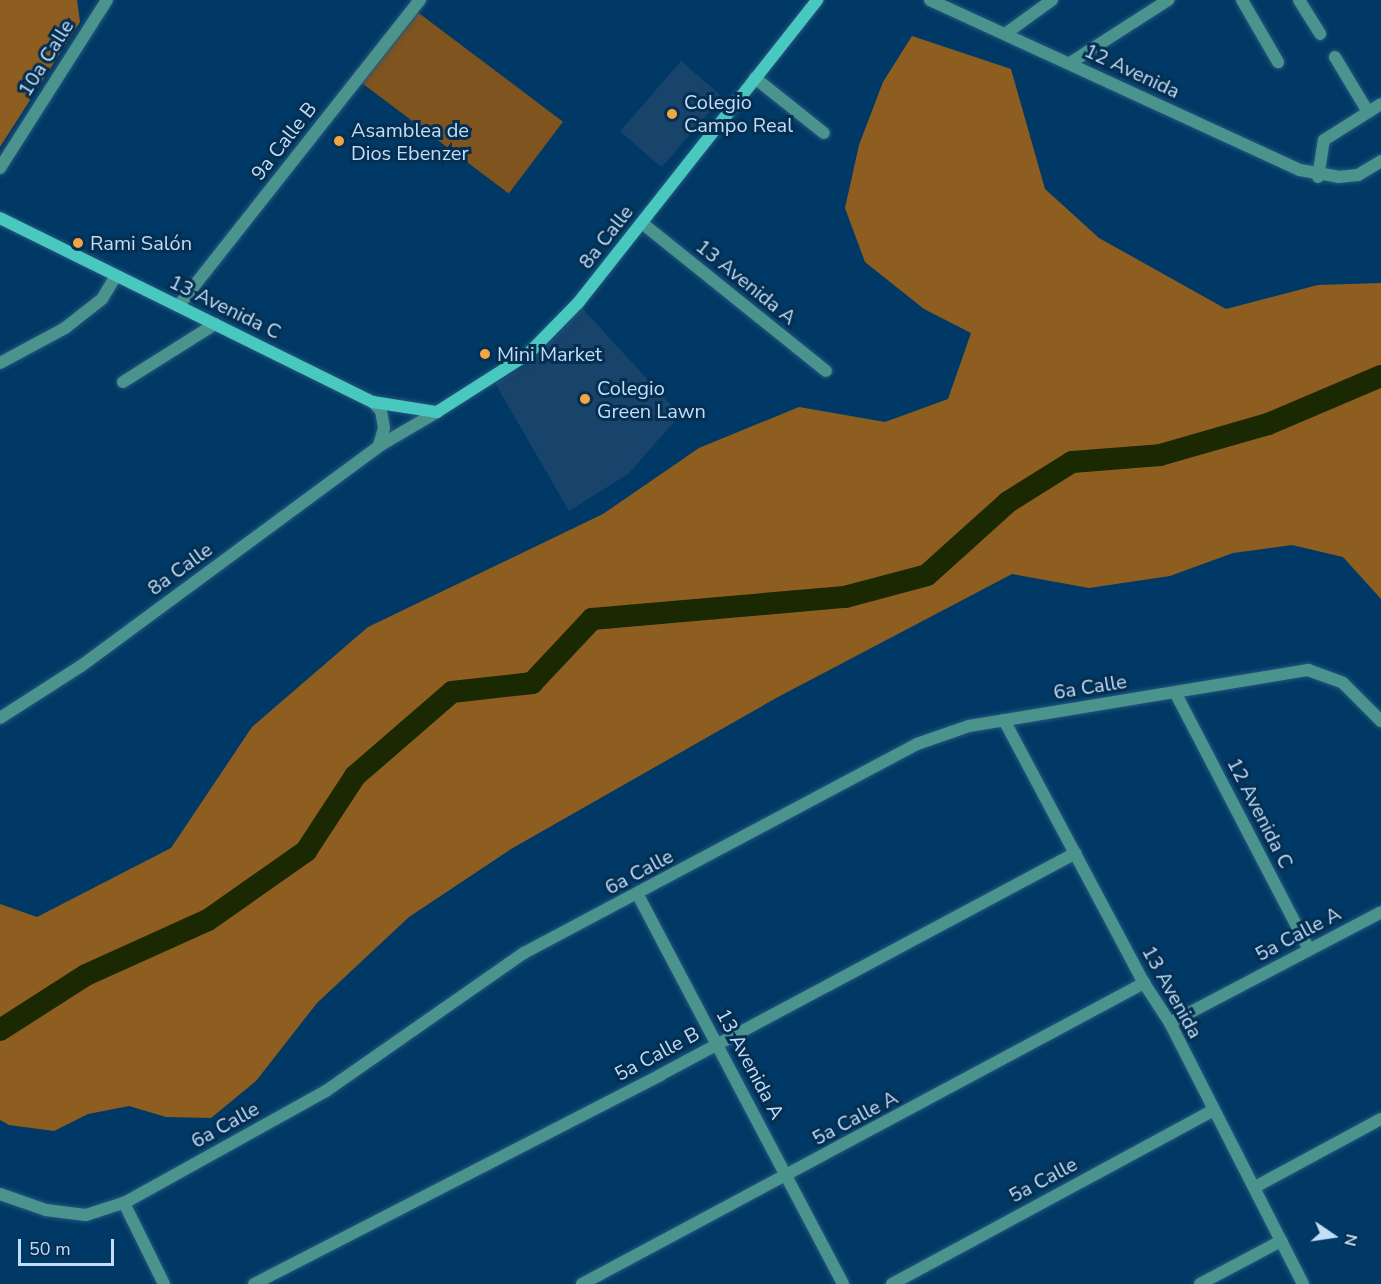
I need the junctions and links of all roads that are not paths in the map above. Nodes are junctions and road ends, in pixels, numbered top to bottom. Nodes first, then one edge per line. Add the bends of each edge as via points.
1 (420, 0) edge
2 (1052, 0) edge
3 (1168, 0) edge
4 (1242, 0) edge
5 (1299, 0) edge
6 (813, 1) edge
7 (939, 2) edge
8 (101, 3) edge
9 (1005, 34) junction
10 (1320, 34) dead end
11 (1335, 57) dead end
12 (1278, 62) dead end
13 (1070, 63) junction
14 (754, 78) junction
15 (1381, 104) edge
16 (1368, 112) junction
17 (824, 133) dead end
18 (1381, 161) edge
19 (0, 168) edge
20 (1318, 177) junction
21 (0, 218) edge
22 (642, 223) junction
23 (116, 276) junction
24 (179, 305) junction
25 (215, 324) junction
26 (0, 363) edge
27 (826, 371) dead end
28 (123, 382) dead end
29 (373, 402) junction
30 (437, 412) junction
31 (379, 446) junction
32 (1176, 694) junction
33 (0, 718) edge
34 (1005, 720) junction
35 (1381, 721) edge
36 (1075, 853) junction
37 (638, 895) junction
38 (1381, 912) edge
39 (1309, 950) junction
40 (1144, 983) junction
41 (1170, 1023) junction
42 (717, 1044) junction
43 (1212, 1111) junction
44 (1381, 1119) edge
45 (787, 1177) junction
46 (1254, 1187) junction
47 (0, 1194) edge
48 (124, 1203) junction
49 (1281, 1241) junction
50 (165, 1284) edge
51 (254, 1284) edge
52 (582, 1284) edge
53 (843, 1284) edge
54 (892, 1284) edge
55 (1200, 1284) edge
56 (1303, 1284) edge

1 - 24 street, 9a Calle B
2 - 9 street
3 - 13 street
4 - 12 street
5 - 10 street
6 - 14 street, 8a Calle
7 - 9 street, 12 Avenida
8 - 19 street, 10a Calle
9 - 13 street, 12 Avenida
11 - 16 street
13 - 20 street, 12 Avenida
14 - 17 street
14 - 22 street, 8a Calle
15 - 16 street
16 - 20 street via 1324,140
18 - 20 street via 1358,175
21 - 23 street, 13 Avenida C
22 - 27 street, 13 Avenida A
22 - 30 street, 8a Calle via 578,303 528,354
23 - 24 street, 13 Avenida C
23 - 26 street via 102,299 70,325
24 - 25 street, 13 Avenida C
25 - 28 street
25 - 29 street, 13 Avenida C
29 - 30 street, 13 Avenida C via 403,410
29 - 31 street via 381,411 384,428
30 - 31 street, 8a Calle
31 - 33 street, 8a Calle via 81,666
32 - 34 street, 6a Calle
32 - 35 street, 6a Calle via 1308,670 1342,683
32 - 39 street, 12 Avenida C
34 - 36 street, 13 Avenida
34 - 37 street, 6a Calle via 969,726 917,744
36 - 40 street, 13 Avenida
36 - 42 street, 5a Calle B
37 - 42 street, 13 Avenida A
37 - 48 street, 6a Calle via 524,953 326,1091
38 - 39 street, 5a Calle A
39 - 41 street, 5a Calle A
40 - 41 street, 13 Avenida
40 - 45 street, 5a Calle A
41 - 43 street, 13 Avenida
42 - 45 street, 13 Avenida A
42 - 51 street, 5a Calle B
43 - 46 street, 13 Avenida
43 - 54 street, 5a Calle
44 - 46 street
45 - 52 street, 5a Calle A
45 - 53 street, 13 Avenida A
46 - 49 street, 13 Avenida
47 - 48 street, 6a Calle via 46,1210 86,1215
48 - 50 street
49 - 55 street
49 - 56 street, 13 Avenida

